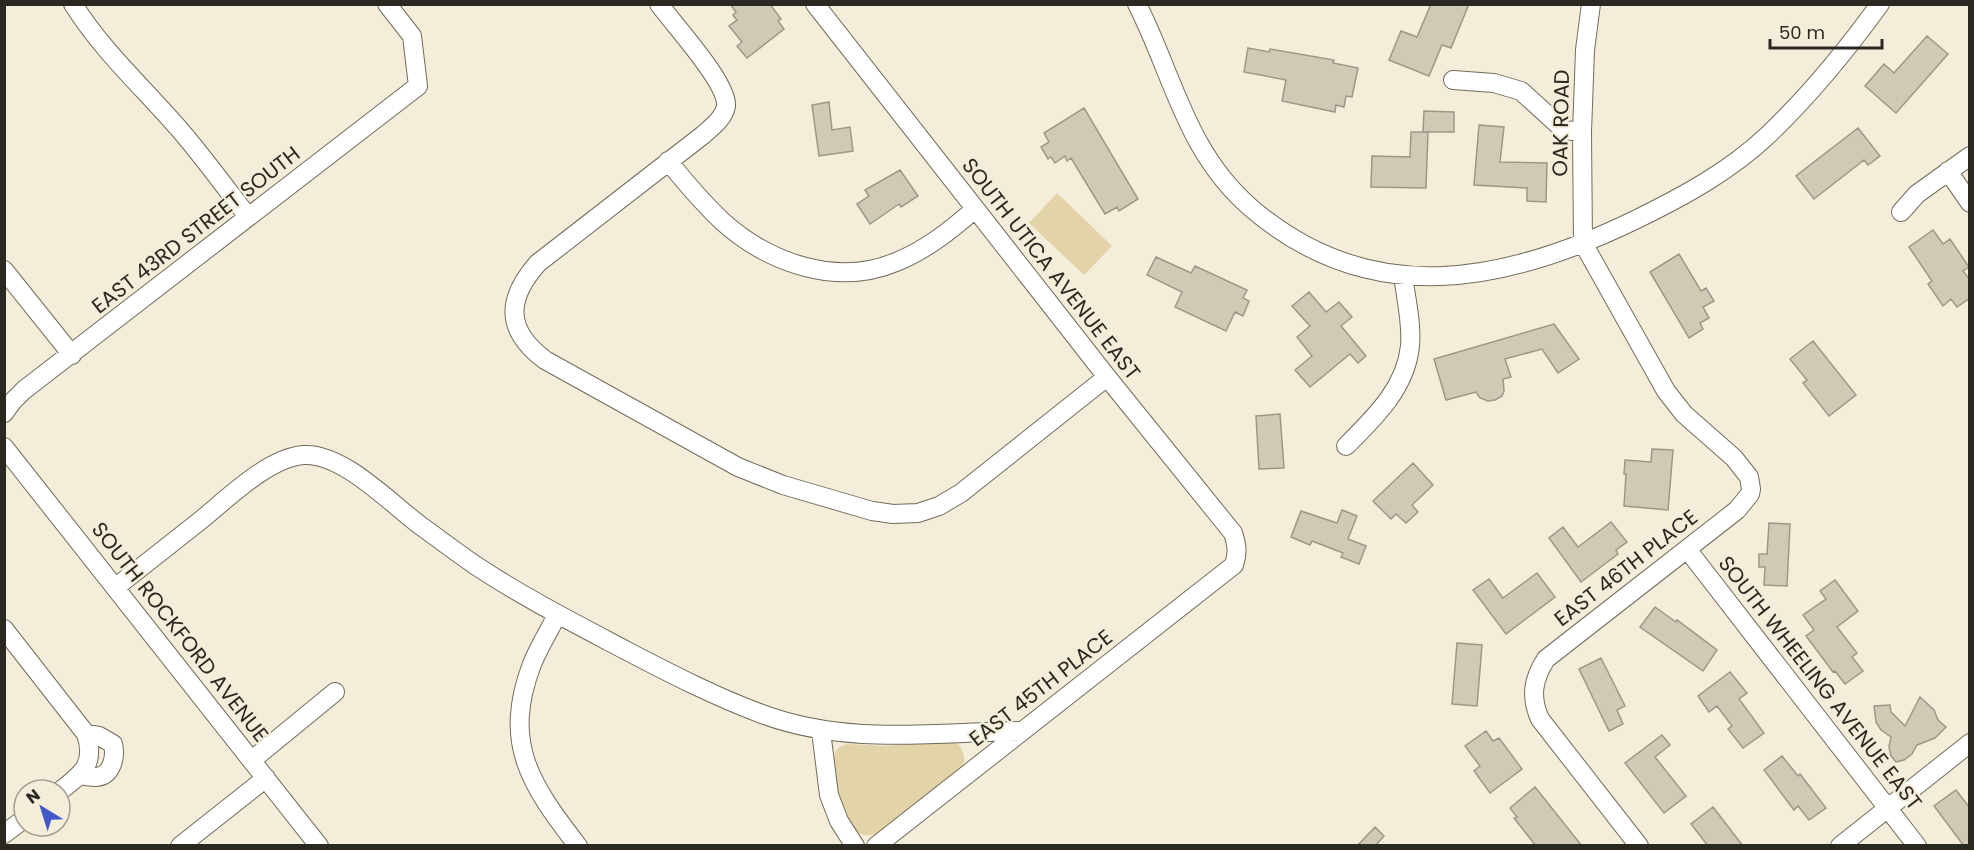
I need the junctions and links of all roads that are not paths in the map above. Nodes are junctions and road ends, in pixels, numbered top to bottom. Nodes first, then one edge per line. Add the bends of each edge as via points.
1 (73, 4) edge
2 (387, 4) edge
3 (815, 4) edge
4 (1137, 4) edge
5 (1591, 4) edge
6 (1880, 4) edge
7 (664, 6) edge
8 (1453, 80) dead end
9 (1582, 132) junction
10 (1970, 156) edge
11 (668, 161) junction
12 (1948, 171) junction
13 (1970, 203) edge
14 (975, 209) junction
15 (1901, 212) dead end
16 (248, 217) junction
17 (1583, 243) junction
18 (4, 270) edge
19 (1403, 276) junction
20 (72, 355) junction
21 (1107, 377) junction
22 (4, 413) edge
23 (1346, 446) dead end
24 (4, 447) edge
25 (1687, 549) junction
26 (1234, 565) joint
27 (116, 587) junction
28 (557, 615) junction
29 (4, 629) edge
30 (335, 692) dead end
31 (1022, 730) junction
32 (822, 731) junction
33 (86, 734) junction
34 (1970, 743) edge
35 (252, 760) junction
36 (80, 775) junction
37 (266, 778) junction
38 (72, 781) edge
39 (1888, 808) junction
40 (180, 846) edge
41 (319, 846) edge
42 (578, 846) edge
43 (855, 846) edge
44 (876, 846) edge
45 (1639, 846) edge
46 (1840, 846) edge
47 (1917, 846) edge

1 - 16 street via 105,48 180,131
2 - 16 street, EAST 43RD STREET SOUTH via 412,36 418,86
3 - 14 street, SOUTH UTICA AVENUE EAST
4 - 19 street via 1194,136 1210,164 1250,207 1302,244 1334,259
5 - 9 street, OAK ROAD
6 - 17 street via 1813,89 1767,136 1705,184
7 - 11 street via 717,79 726,105 716,123
8 - 9 street via 1494,83 1521,91 1564,130
9 - 17 street, OAK ROAD
10 - 12 street
11 - 14 street via 725,223 782,259 812,269 864,272 895,263 929,246
11 - 21 street via 538,263 515,299 514,314 522,338 538,355 738,467 783,485 872,511 918,513 961,493
12 - 13 street
12 - 15 street via 1917,194
14 - 21 street, SOUTH UTICA AVENUE EAST
16 - 20 street, EAST 43RD STREET SOUTH
17 - 19 street via 1496,271 1462,276
17 - 25 street, EAST 46TH PLACE via 1666,391 1684,414 1734,458 1749,477 1751,489 1746,502
18 - 20 street
19 - 23 street via 1410,346 1404,372 1395,392
20 - 22 street, EAST 43RD STREET SOUTH via 24,390
21 - 26 street, SOUTH UTICA AVENUE EAST via 1233,533 1238,555
24 - 27 street, SOUTH ROCKFORD AVENUE
25 - 39 street, SOUTH WHEELING AVENUE EAST
25 - 45 street, EAST 46TH PLACE via 1546,659 1534,686 1534,704 1540,719
26 - 31 street, EAST 45TH PLACE
27 - 28 street via 257,476 272,466 304,455 335,461 476,565
27 - 35 street, SOUTH ROCKFORD AVENUE
28 - 32 street via 721,697 765,715
28 - 42 street via 522,693 519,734 531,776 542,797
29 - 33 street
30 - 35 street
31 - 32 street via 872,736
31 - 44 street, EAST 45TH PLACE
32 - 43 street via 829,795 839,822
33 - 36 street via 89,755
33 - 36 street via 112,744 114,758 105,774
34 - 39 street
35 - 37 street, SOUTH ROCKFORD AVENUE
36 - 38 street
37 - 40 street
37 - 41 street, SOUTH ROCKFORD AVENUE
39 - 46 street
39 - 47 street, SOUTH WHEELING AVENUE EAST

